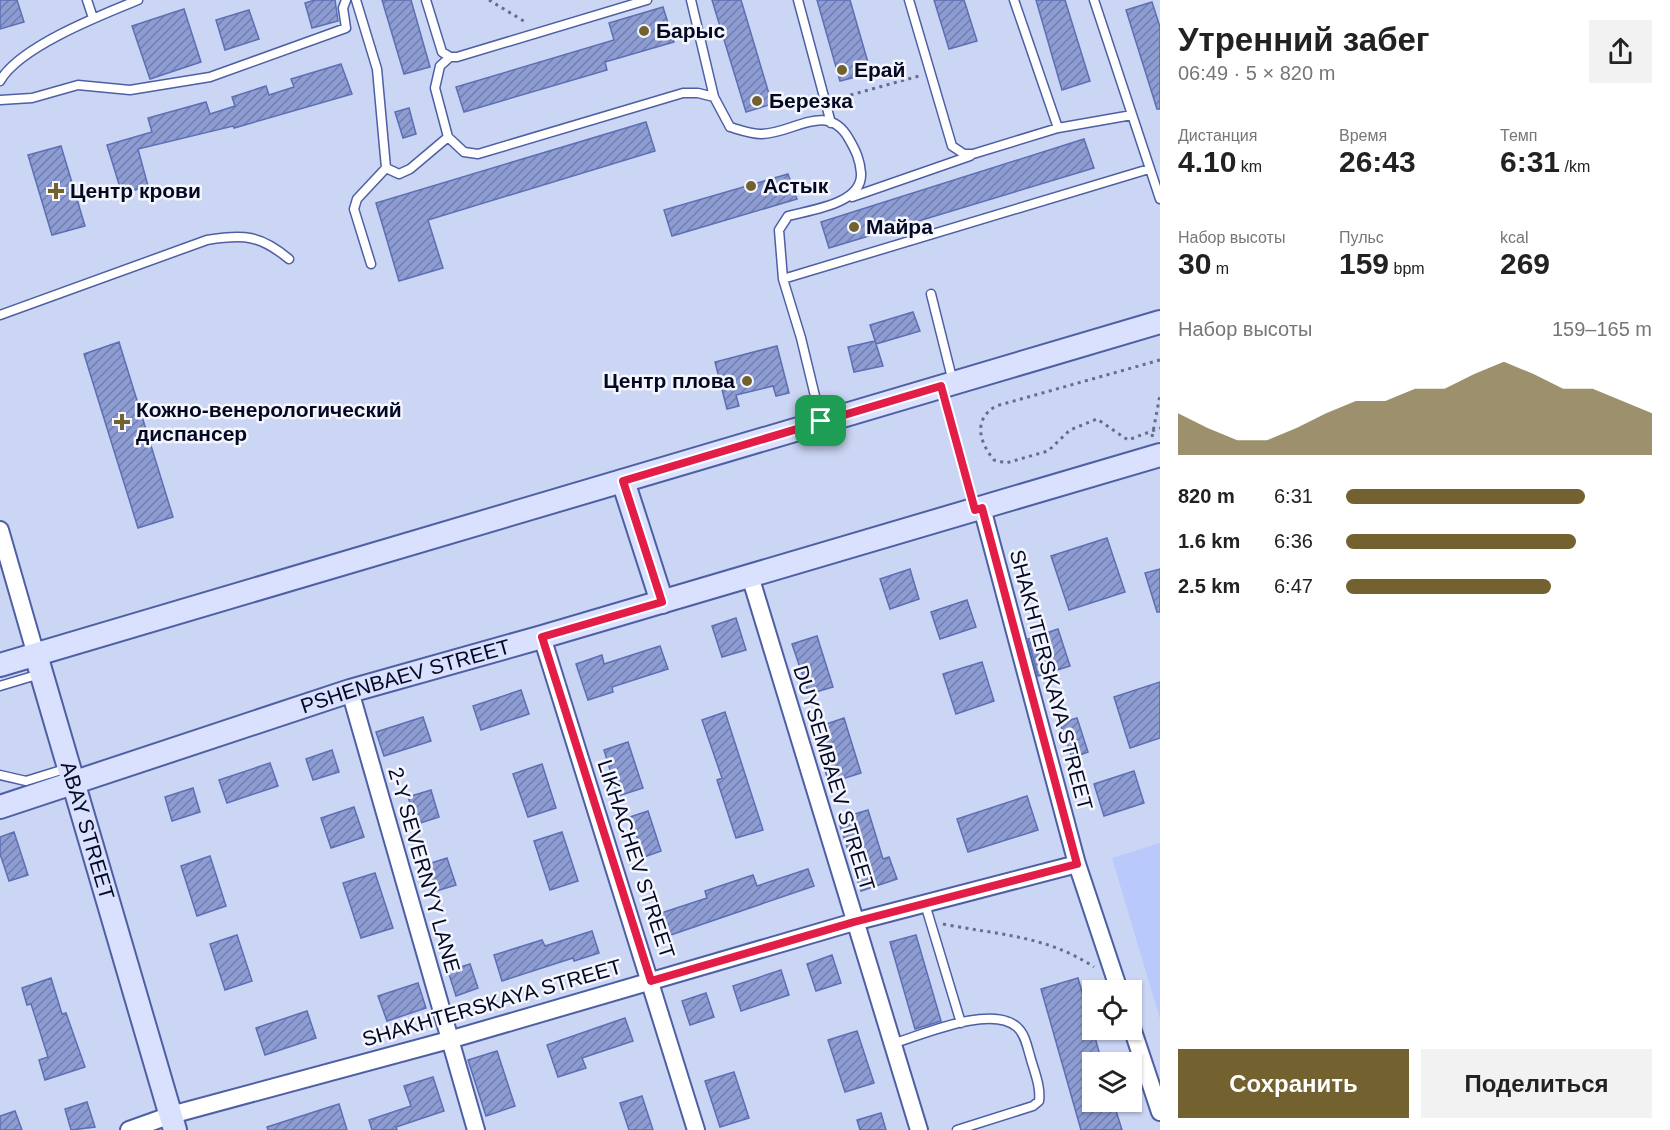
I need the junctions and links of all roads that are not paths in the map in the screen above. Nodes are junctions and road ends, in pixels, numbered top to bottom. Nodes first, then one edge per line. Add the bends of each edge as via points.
1 (87, 0) edge
2 (138, 0) edge
3 (346, 0) edge
4 (356, 0) edge
5 (426, 0) edge
6 (647, 0) edge
7 (691, 0) edge
8 (798, 0) edge
9 (909, 0) edge
10 (1014, 0) edge
11 (1094, 0) edge
12 (93, 18) junction
13 (450, 57) junction
14 (0, 81) edge
15 (714, 97) junction
16 (0, 100) edge
17 (1132, 115) junction
18 (831, 123) junction
19 (1058, 128) junction
20 (448, 137) junction
21 (973, 154) junction
22 (386, 168) junction
23 (1149, 169) junction
24 (1160, 199) edge
25 (843, 200) junction
26 (289, 259) dead end
27 (371, 264) dead end
28 (783, 279) junction
29 (931, 294) dead end
30 (0, 315) edge
31 (1160, 322) edge
32 (947, 384) junction
33 (821, 421) junction
34 (1157, 457) edge
35 (623, 481) junction
36 (978, 509) junction
37 (0, 530) edge
38 (750, 576) junction
39 (662, 602) junction
40 (542, 637) junction
41 (0, 664) edge
42 (38, 664) junction
43 (0, 686) edge
44 (350, 691) junction
45 (0, 775) edge
46 (72, 776) junction
47 (0, 807) edge
48 (1077, 864) junction
49 (925, 904) junction
50 (854, 922) junction
51 (1116, 980) edge
52 (651, 981) junction
53 (961, 1023) junction
54 (449, 1040) junction
55 (1136, 1040) edge
56 (892, 1044) junction
57 (1160, 1112) edge
58 (173, 1122) edge
59 (129, 1130) edge
60 (476, 1130) edge
61 (696, 1130) edge
62 (919, 1130) edge
63 (957, 1130) edge

1 - 12 lane
2 - 12 lane
3 - 16 lane via 346,28 210,77 129,90 78,85 32,98
4 - 22 lane via 377,69
5 - 13 lane via 442,52
6 - 13 lane
7 - 15 lane
8 - 18 lane
9 - 21 lane via 952,146 964,154
10 - 19 lane
11 - 17 lane
12 - 14 lane via 28,53 5,71
13 - 20 lane via 440,66 435,88
15 - 18 lane via 730,127 746,132 772,133 815,120
15 - 20 lane via 683,93 478,154 464,152
17 - 19 lane
17 - 23 lane
18 - 25 lane via 843,128 860,160 862,180 856,191
19 - 21 lane
20 - 22 lane via 410,169 399,174
21 - 25 lane
22 - 27 lane via 357,199 354,209
23 - 24 lane
23 - 28 lane
25 - 28 lane via 788,216 779,230
26 - 30 lane via 269,242 238,235 207,240
28 - 33 lane
29 - 32 lane
31 - 32 main road
32 - 33 main road
33 - 35 main road
34 - 36 main road, PSHENBAEV STREET
35 - 39 main road
35 - 42 main road
36 - 38 main road, PSHENBAEV STREET
36 - 48 street, SHAKHTERSKAYA STREET
37 - 42 street, ABAY STREET
38 - 39 main road, PSHENBAEV STREET
38 - 50 street, DUYSEMBAEV STREET
39 - 40 main road, PSHENBAEV STREET
40 - 44 main road, PSHENBAEV STREET
40 - 52 street, LIKHACHEV STREET
41 - 42 main road
42 - 43 lane
42 - 46 main road, ABAY STREET
44 - 46 main road, PSHENBAEV STREET
44 - 54 street, 2-Y SEVERNYY LANE
45 - 46 lane via 26,782
46 - 47 main road, PSHENBAEV STREET
46 - 58 main road, ABAY STREET
48 - 49 street, SHAKHTERSKAYA STREET
48 - 51 street, SHAKHTERSKAYA STREET
49 - 50 street, SHAKHTERSKAYA STREET
49 - 53 lane
50 - 52 street, SHAKHTERSKAYA STREET
50 - 56 street, DUYSEMBAEV STREET
52 - 54 street, SHAKHTERSKAYA STREET
52 - 61 street, LIKHACHEV STREET
53 - 56 lane
53 - 63 lane via 996,1018 1016,1026 1024,1035 1040,1091 1039,1101 1033,1106
54 - 58 street, SHAKHTERSKAYA STREET
54 - 60 street, 2-Y SEVERNYY LANE
55 - 57 street
56 - 62 street, DUYSEMBAEV STREET
58 - 59 street, SHAKHTERSKAYA STREET

